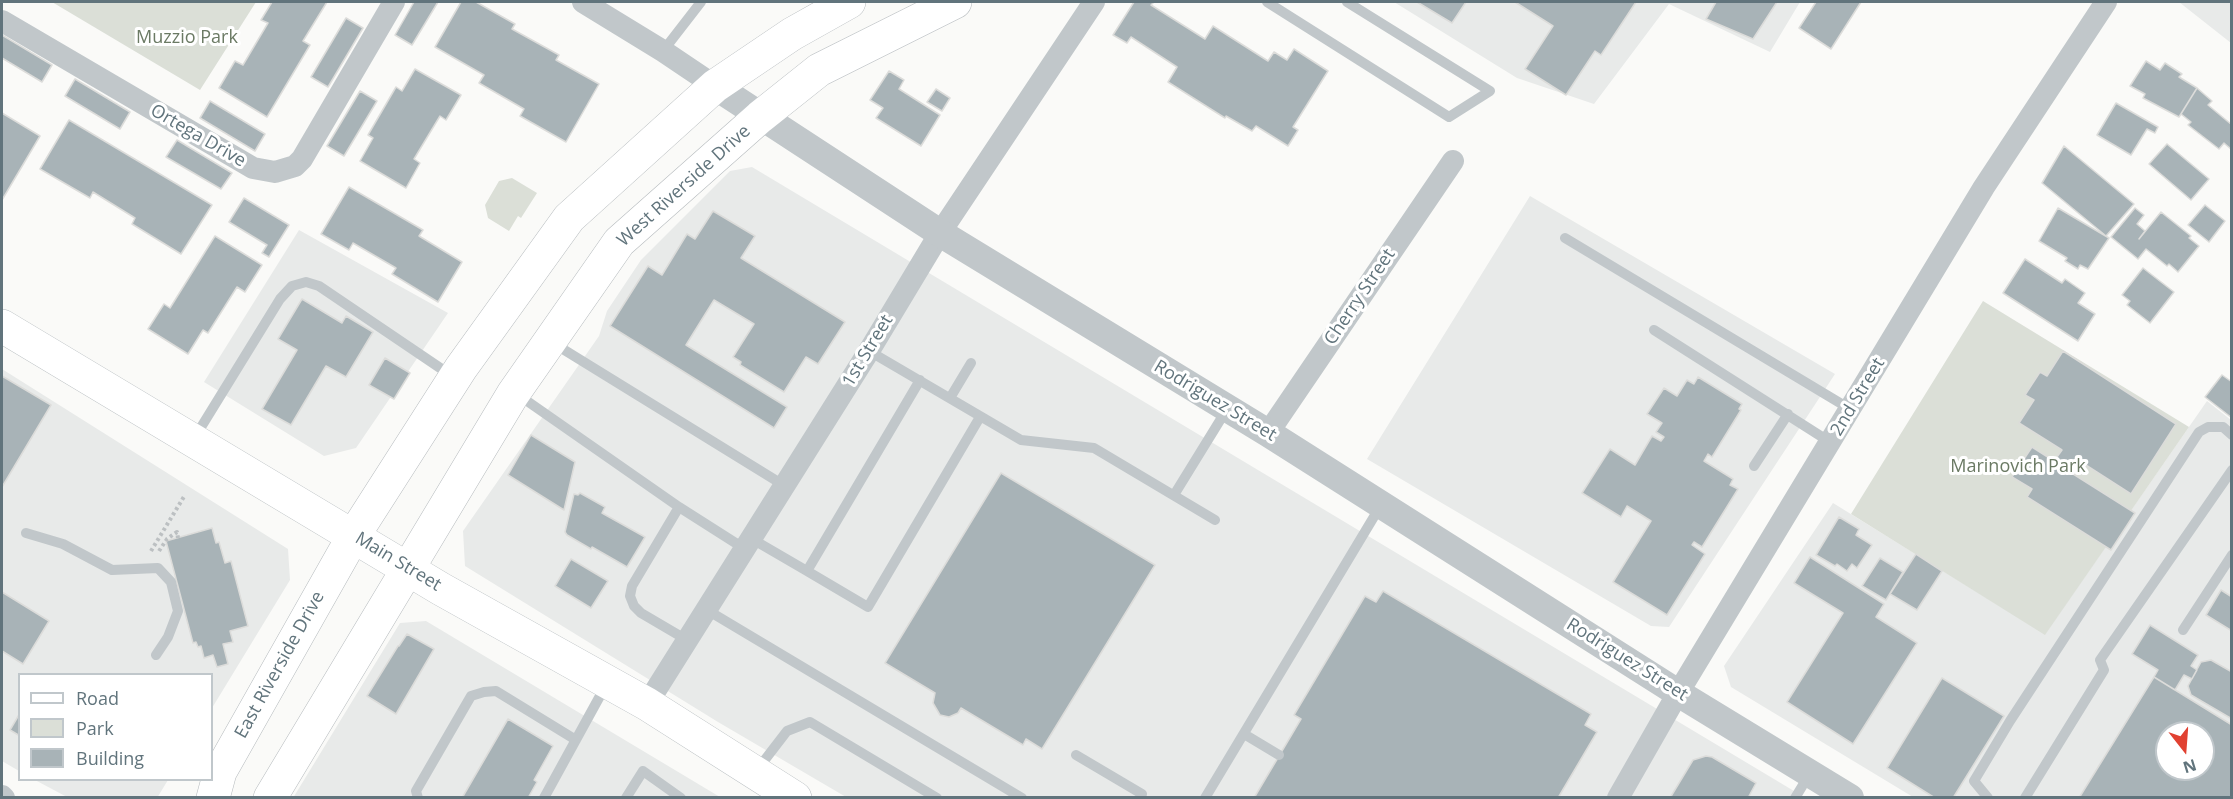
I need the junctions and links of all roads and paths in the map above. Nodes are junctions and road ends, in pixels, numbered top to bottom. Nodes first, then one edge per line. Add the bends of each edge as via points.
1 (394, 2) edge
2 (585, 2) edge
3 (700, 2) edge
4 (849, 2) edge
5 (955, 2) edge
6 (1094, 2) edge
7 (1267, 2) edge
8 (1347, 2) edge
9 (2106, 2) edge
10 (2, 21) edge
11 (663, 51) junction
12 (715, 86) junction
13 (760, 117) junction
14 (1453, 161) dead end
15 (940, 233) junction
16 (1565, 238) dead end
17 (2, 326) edge
18 (1654, 330) dead end
19 (550, 342) junction
20 (869, 351) junction
21 (970, 363) dead end
22 (455, 378) junction
23 (920, 380) junction
24 (515, 393) junction
25 (950, 398) junction
26 (1227, 409) junction
27 (1850, 409) junction
28 (1788, 414) junction
29 (980, 417) junction
30 (1268, 433) junction
31 (2232, 435) edge
32 (193, 440) junction
33 (1830, 442) junction
34 (1755, 466) dead end
35 (2232, 470) edge
36 (785, 486) junction
37 (185, 495) dead end
38 (1174, 495) junction
39 (1382, 505) junction
40 (679, 507) junction
41 (1215, 519) dead end
42 (26, 533) dead end
43 (354, 535) junction
44 (178, 538) dead end
45 (748, 544) junction
46 (2232, 555) edge
47 (408, 568) junction
48 (807, 572) junction
49 (707, 610) junction
50 (2183, 630) dead end
51 (687, 640) junction
52 (156, 655) dead end
53 (608, 682) junction
54 (1678, 693) junction
55 (647, 704) junction
56 (1244, 734) junction
57 (576, 740) junction
58 (1076, 754) dead end
59 (1279, 755) dead end
60 (1810, 772) junction
61 (755, 773) junction
62 (1142, 794) dead end
63 (213, 798) edge
64 (270, 798) edge
65 (418, 798) edge
66 (544, 798) edge
67 (626, 798) edge
68 (681, 798) edge
69 (795, 798) edge
70 (937, 798) edge
71 (1022, 798) edge
72 (1205, 798) edge
73 (1618, 798) edge
74 (1795, 798) edge
75 (1850, 798) edge
76 (1989, 798) edge
77 (2025, 798) edge

1 - 10 street, Ortega Drive via 302,159 295,166 275,172 253,168
2 - 11 street, Rodriguez Street
3 - 11 lane
4 - 12 main road via 792,34
5 - 13 main road, West Riverside Drive via 819,70
6 - 15 street, 1st Street
7 - 8 lane via 1449,117 1490,91
9 - 27 street, 2nd Street via 1984,187
11 - 12 street, Rodriguez Street
12 - 13 street, Rodriguez Street
12 - 22 main road via 569,218
13 - 15 street, Rodriguez Street
13 - 19 main road, West Riverside Drive via 619,242
14 - 30 street, Cherry Street
15 - 20 street, 1st Street
15 - 26 street, Rodriguez Street
16 - 27 lane
17 - 32 main road, Main Street
18 - 28 lane
19 - 24 main road, West Riverside Drive
19 - 36 lane
20 - 23 lane
20 - 36 street, 1st Street
21 - 25 lane
22 - 32 lane via 319,286 306,282 292,286 280,299
22 - 43 main road
23 - 25 lane
23 - 48 lane
24 - 40 lane
24 - 47 main road, West Riverside Drive
25 - 29 lane
26 - 30 street, Rodriguez Street
26 - 38 lane
27 - 33 street, 2nd Street
28 - 33 lane
28 - 34 lane
29 - 38 lane via 1021,440 1094,448
29 - 48 lane via 868,607
30 - 39 street, Rodriguez Street
31 - 76 lane via 2223,427 2208,427 2199,432 1974,781
32 - 43 main road, Main Street
33 - 54 street, 2nd Street
35 - 77 lane via 2100,660 2104,670
36 - 45 street, 1st Street
37 - 44 path via 151,551 157,554 166,539 177,532
38 - 41 lane
39 - 54 street, Rodriguez Street
39 - 56 lane
40 - 45 lane
40 - 51 lane via 632,586 630,596 641,613
42 - 52 lane via 63,544 112,570 158,568 171,582 178,612
43 - 47 main road, Main Street
43 - 63 main road, East Riverside Drive via 220,772
45 - 48 lane
45 - 49 street, 1st Street
46 - 50 lane
47 - 53 main road, Main Street
47 - 64 main road
49 - 51 street, 1st Street
49 - 71 lane
51 - 55 street, 1st Street
53 - 55 main road, Main Street
53 - 57 lane
54 - 60 street, Rodriguez Street
54 - 73 street, 2nd Street
55 - 61 main road, Main Street
56 - 59 lane
56 - 72 lane
57 - 65 lane via 496,691 471,696 416,791
57 - 66 lane
58 - 62 lane
60 - 74 lane
60 - 75 street, Rodriguez Street
61 - 69 main road, Main Street
61 - 70 lane via 786,731 810,722
67 - 68 lane via 643,771

